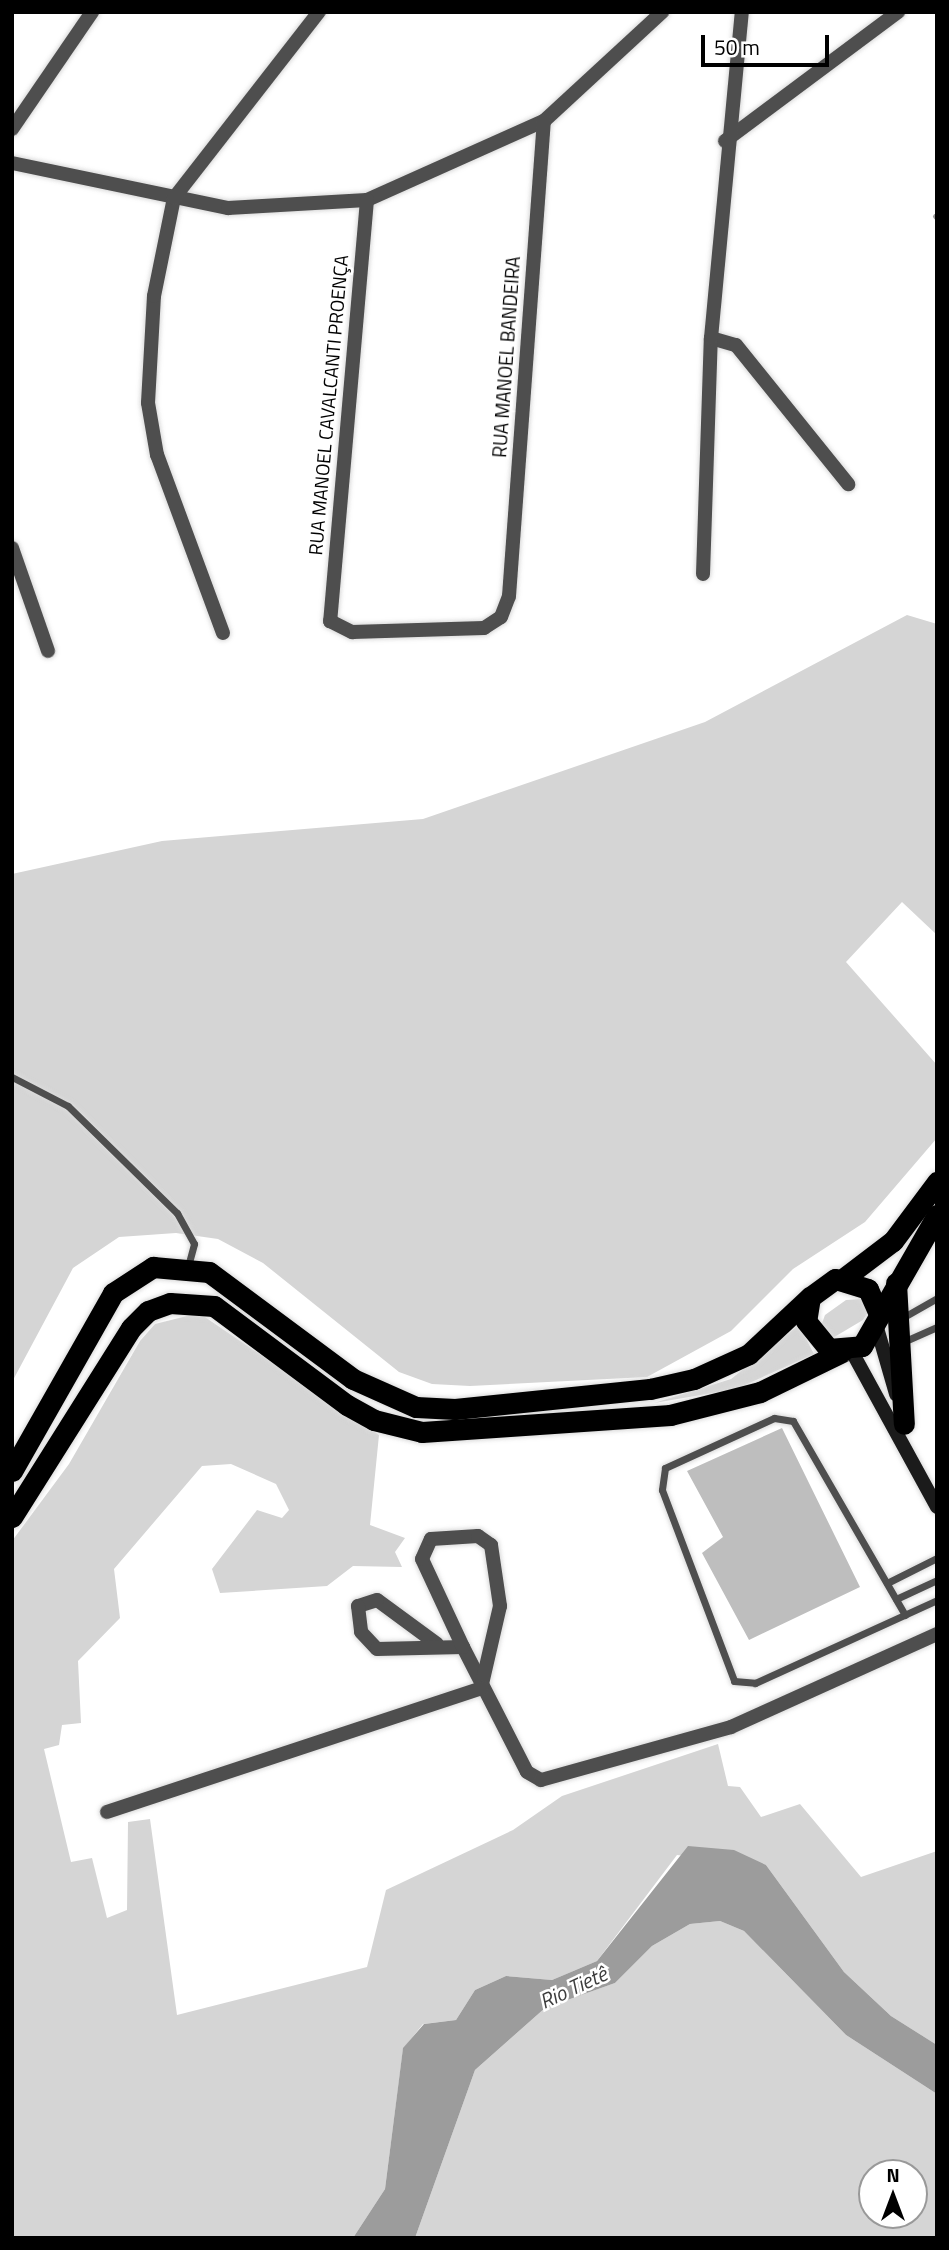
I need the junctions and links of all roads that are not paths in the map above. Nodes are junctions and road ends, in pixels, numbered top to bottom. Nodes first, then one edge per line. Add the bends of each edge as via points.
1 (92, 12) edge
2 (319, 12) edge
3 (662, 12) edge
4 (742, 12) edge
5 (898, 12) edge
6 (544, 121) junction
7 (12, 129) edge
8 (725, 141) junction
9 (12, 163) edge
10 (174, 198) junction
11 (367, 200) junction
12 (711, 338) junction
13 (848, 484) dead end
14 (12, 548) edge
15 (703, 574) dead end
16 (328, 614) joint
17 (223, 633) dead end
18 (48, 651) dead end
19 (12, 1077) edge
20 (937, 1182) edge
21 (937, 1216) edge
22 (188, 1266) junction
23 (844, 1278) junction
24 (810, 1297) junction
25 (937, 1298) edge
26 (885, 1320) junction
27 (937, 1327) edge
28 (900, 1344) junction
29 (846, 1351) junction
30 (904, 1424) junction
31 (910, 1450) junction
32 (12, 1471) edge
33 (937, 1507) edge
34 (12, 1517) edge
35 (937, 1558) edge
36 (937, 1580) edge
37 (887, 1583) junction
38 (896, 1599) junction
39 (937, 1600) edge
40 (905, 1615) junction
41 (937, 1634) edge
42 (437, 1644) junction
43 (463, 1647) junction
44 (481, 1688) junction
45 (107, 1812) dead end

1 - 7 street
2 - 10 street
3 - 6 street
4 - 8 street
5 - 8 street
6 - 11 street
6 - 16 street, RUA MANOEL BANDEIRA via 509,596 501,617 484,628 352,632 335,627
8 - 12 street
9 - 10 street
10 - 11 street via 269,210
10 - 17 street via 154,296 148,403 157,456
11 - 16 street, RUA MANOEL CAVALCANTI PROENÇA
12 - 13 street via 736,345
12 - 15 street
14 - 18 street
19 - 22 lane via 68,1106 177,1213 194,1244
20 - 23 highway via 893,1241
21 - 26 highway via 896,1281
22 - 24 highway via 233,1287 389,1398 455,1409 650,1389 694,1378 749,1354
22 - 32 highway via 153,1267 113,1293
23 - 24 highway via 826,1282
23 - 26 highway via 868,1289
24 - 29 highway via 810,1333
25 - 26 lane
26 - 28 highway
26 - 29 highway
26 - 30 main road
27 - 28 lane
28 - 30 highway
29 - 31 main road
29 - 34 highway via 760,1392 670,1415 422,1432 374,1420 347,1405 214,1306 170,1303 148,1311 131,1328
30 - 31 main road
31 - 33 main road
35 - 37 lane
36 - 38 lane
37 - 38 lane
37 - 40 lane via 793,1421 774,1418 675,1462 661,1478 734,1681 755,1684
38 - 40 lane
39 - 40 lane
41 - 44 street via 731,1727 550,1779 527,1772
42 - 42 street via 377,1600 358,1606 361,1632 377,1649
42 - 43 street
43 - 44 street
43 - 44 street via 422,1559 431,1539 478,1535 491,1545 500,1605
44 - 45 street

